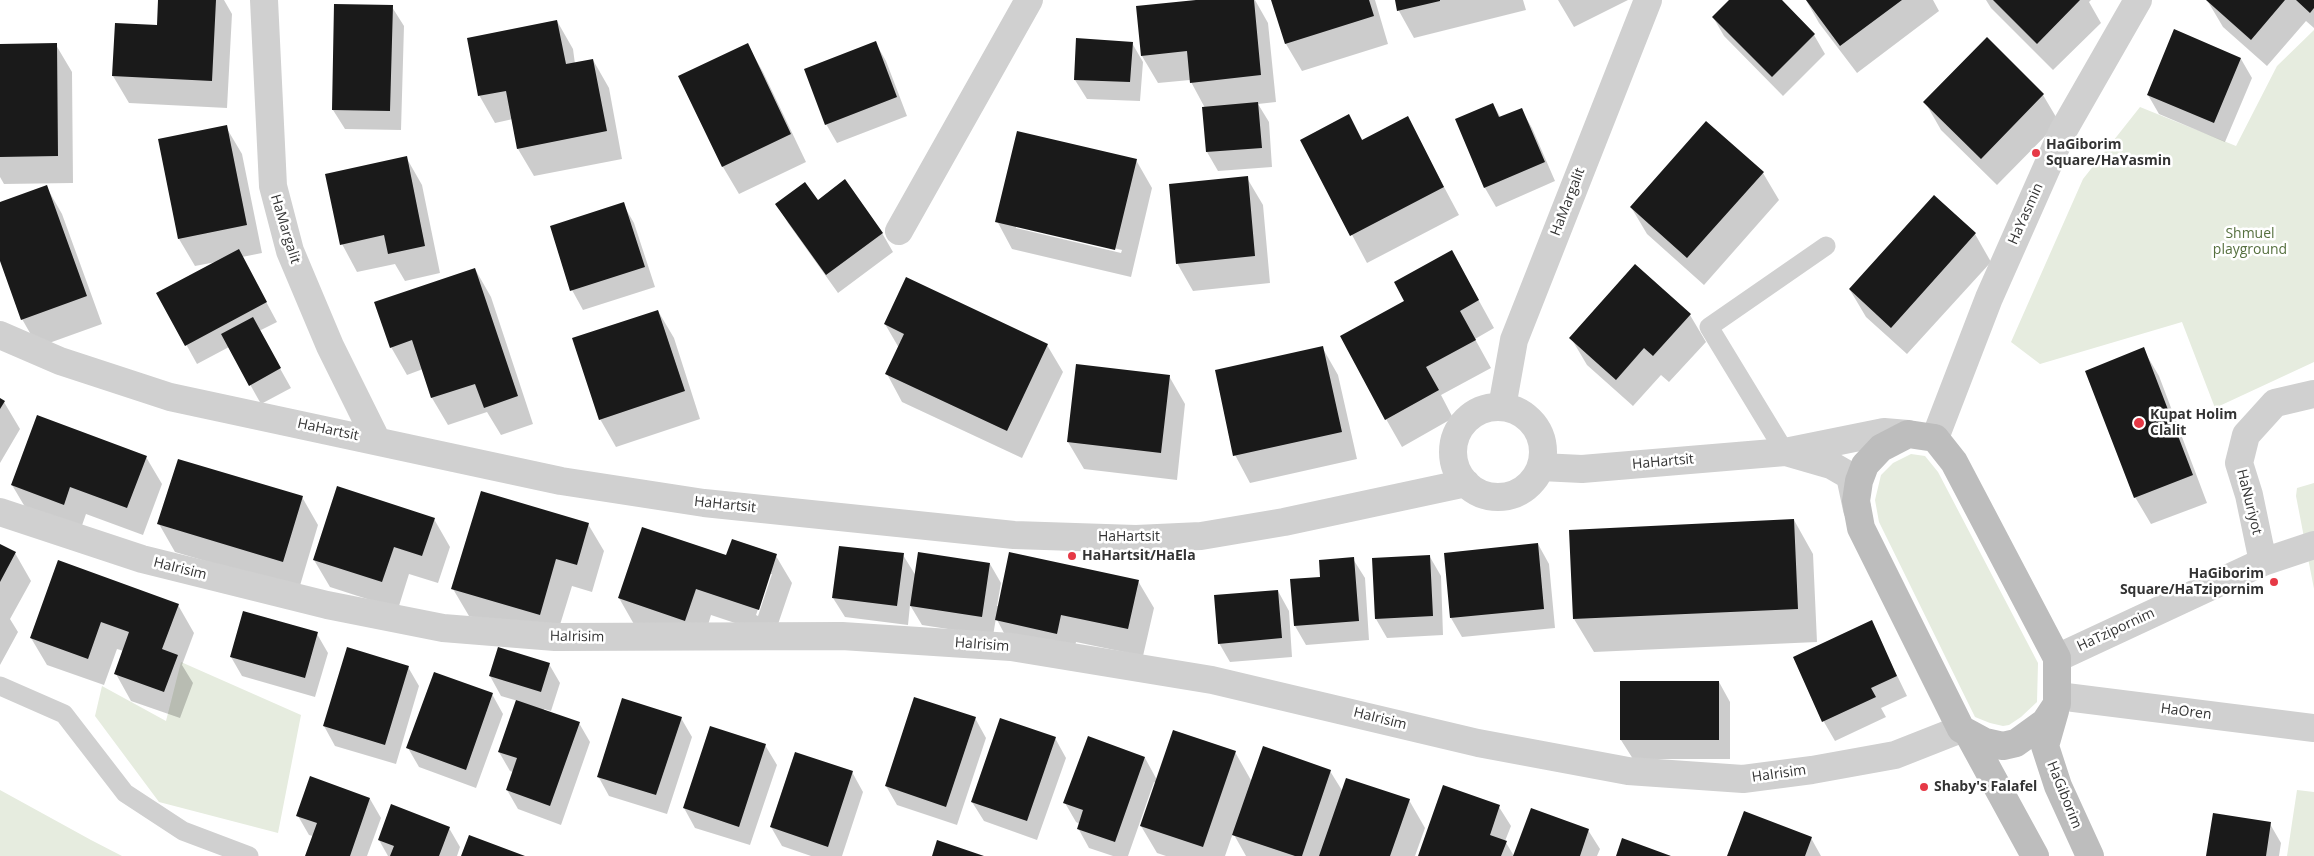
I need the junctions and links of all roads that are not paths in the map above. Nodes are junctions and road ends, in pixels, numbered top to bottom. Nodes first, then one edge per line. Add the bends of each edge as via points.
1 (264, 0) edge
2 (1029, 0) edge
3 (1648, 0) edge
4 (2138, 0) edge
5 (899, 231) dead end
6 (1826, 246) dead end
7 (0, 335) edge
8 (2314, 394) edge
9 (1502, 407) junction
10 (1908, 434) junction
11 (1935, 438) junction
12 (377, 441) junction
13 (1785, 452) junction
14 (1540, 467) junction
15 (1466, 483) junction
16 (0, 512) edge
17 (1861, 528) junction
18 (2314, 545) edge
19 (2263, 562) junction
20 (2057, 658) junction
21 (0, 686) edge
22 (2057, 700) junction
23 (2314, 728) edge
24 (1965, 732) junction
25 (249, 856) edge
26 (2035, 856) edge
27 (2090, 856) edge

1 - 12 street, HaMargalit via 272,186 290,251 330,346
2 - 5 street
3 - 9 street, HaMargalit via 1514,340
4 - 11 street, HaYasmin via 2063,131 1989,298
6 - 13 lane via 1710,328
7 - 12 street, HaHartsit via 60,361 170,397
8 - 19 street, HaNuriyot via 2275,403 2246,435 2239,463
9 - 14 street via 1523,416 1538,433 1543,452
9 - 15 street via 1486,408 1462,425 1453,455 1457,470
10 - 11 street
10 - 13 street, HaHartsit via 1884,432
10 - 17 street via 1881,448 1865,465 1856,501
11 - 20 street via 1954,462
12 - 15 street, HaHartsit via 561,481 704,503 1014,535 1136,539 1201,536 1284,522
13 - 14 street, HaHartsit via 1582,470
13 - 17 street, HaHartsit via 1831,465 1850,476
14 - 15 street via 1523,490 1509,496 1493,497 1478,493
16 - 24 street, HaIrisim via 142,559 327,605 442,628 555,637 842,636 1011,646 1212,680 1478,743 1628,771 1743,779 1895,755
17 - 24 street
18 - 19 street, HaTzipornim
19 - 20 street, HaTzipornim
20 - 22 street, HaGiborim
21 - 25 lane via 64,714 125,793 183,831
22 - 23 street, HaOren
22 - 24 street via 2045,722 2016,743 2003,746
22 - 27 street, HaGiborim via 2045,746 2058,786
24 - 26 street

